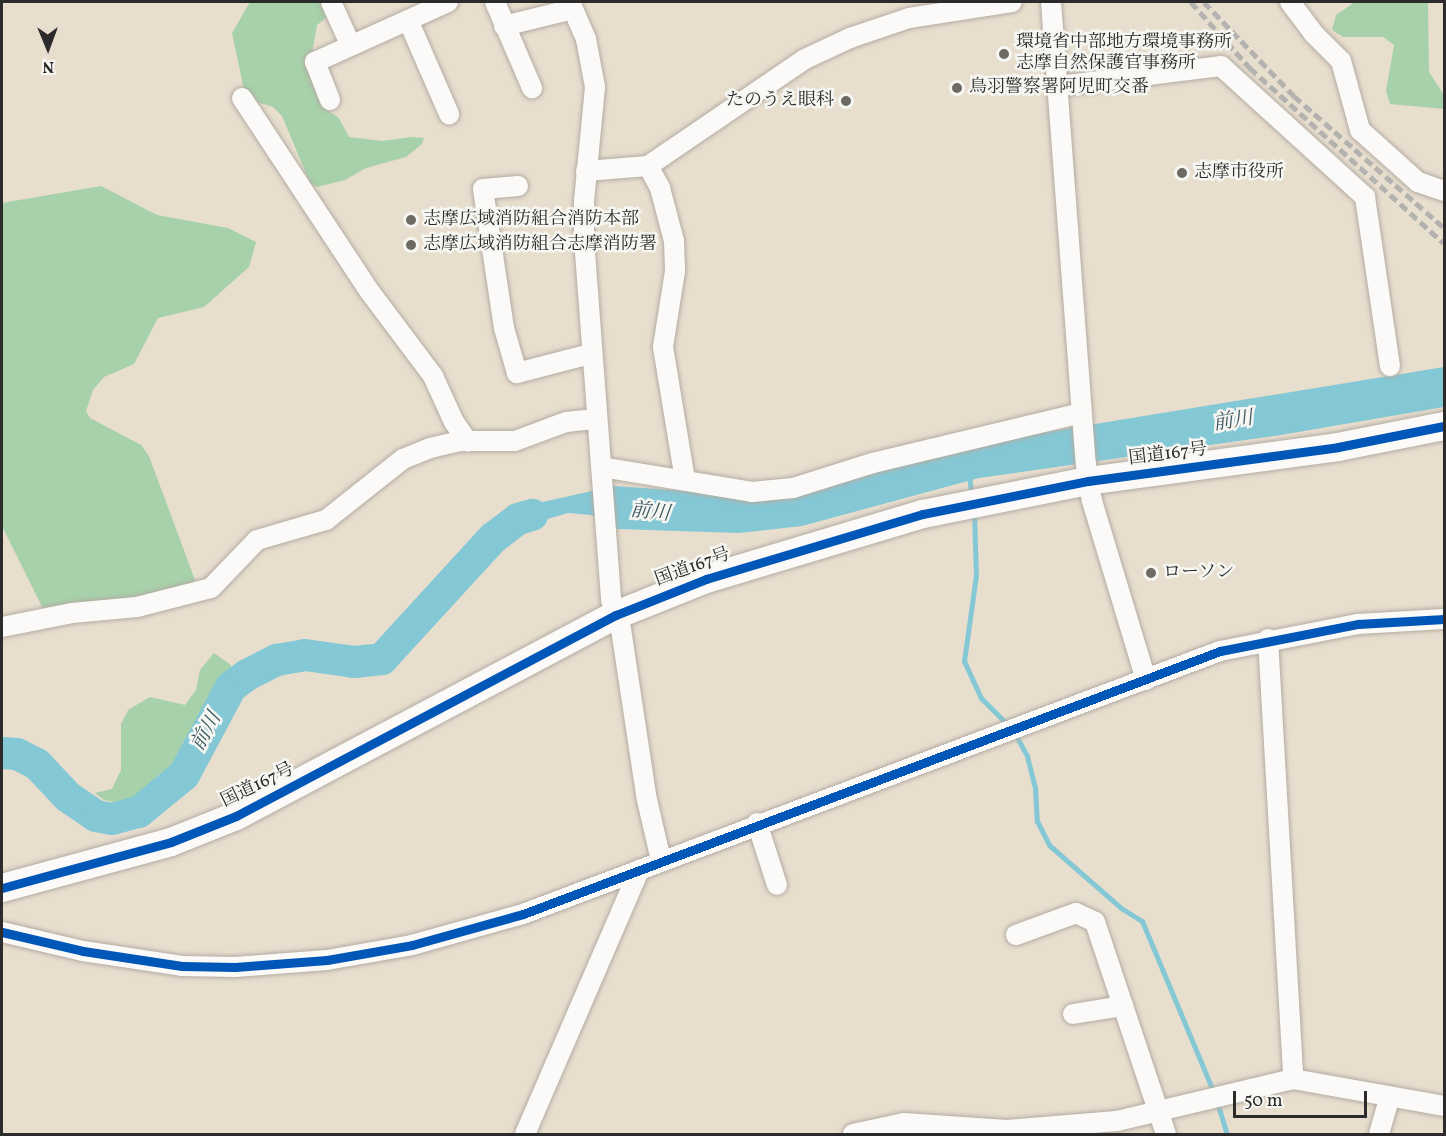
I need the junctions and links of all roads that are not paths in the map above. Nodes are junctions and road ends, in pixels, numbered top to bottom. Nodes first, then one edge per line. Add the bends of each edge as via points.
1 (331, 2) edge
2 (448, 2) edge
3 (495, 2) edge
4 (1012, 2) edge
5 (1051, 2) edge
6 (1290, 2) edge
7 (572, 5) edge
8 (918, 9) edge
9 (408, 20) junction
10 (504, 26) junction
11 (351, 46) junction
12 (1059, 86) junction
13 (532, 88) dead end
14 (242, 98) dead end
15 (330, 100) dead end
16 (449, 114) dead end
17 (648, 166) junction
18 (586, 171) junction
19 (518, 186) dead end
20 (1444, 191) edge
21 (590, 354) junction
22 (1390, 366) dead end
23 (1082, 418) junction
24 (596, 419) junction
25 (1444, 426) edge
26 (468, 442) junction
27 (602, 472) junction
28 (1087, 473) junction
29 (685, 480) junction
30 (616, 615) junction
31 (1444, 619) edge
32 (2, 627) edge
33 (1268, 639) junction
34 (1146, 680) junction
35 (757, 824) junction
36 (662, 860) junction
37 (639, 870) junction
38 (777, 885) dead end
39 (2, 888) edge
40 (2, 932) edge
41 (1016, 935) dead end
42 (1124, 1006) junction
43 (1073, 1014) dead end
44 (1293, 1079) junction
45 (1389, 1098) junction
46 (1444, 1106) edge
47 (1161, 1113) junction
48 (525, 1134) edge
49 (853, 1134) edge
50 (1166, 1134) edge
51 (1379, 1134) edge

1 - 11 street
2 - 9 street
3 - 10 street
4 - 8 street
5 - 12 street
6 - 20 street via 1341,61 1360,130 1418,182
7 - 10 street
7 - 18 street via 594,66
8 - 17 street via 805,58
9 - 11 street
9 - 16 street
10 - 13 street
11 - 15 street via 315,62
12 - 22 street via 1221,66 1365,197
12 - 23 street
14 - 26 street via 364,283 433,376
17 - 18 street
17 - 29 street via 660,188 674,241 675,270 663,347
18 - 21 street
19 - 21 street via 483,189 504,328 518,373
21 - 24 street
23 - 28 street
23 - 29 street via 873,463 793,488 752,492
24 - 26 street via 566,422 515,441
24 - 27 street
25 - 28 highway, 国道167号 via 1338,447
26 - 32 street via 430,448 403,459 326,520 257,540 211,588 137,607 72,613
27 - 29 street
27 - 30 street via 611,600
28 - 30 highway, 国道167号 via 824,541 706,579
28 - 34 street
30 - 36 street via 647,800
30 - 39 highway, 国道167号 via 236,816 150,848
31 - 33 street via 1358,624
33 - 34 street via 1220,651
33 - 44 street
34 - 35 street
35 - 36 street
35 - 38 street
36 - 37 street
37 - 40 street via 523,914 412,945 327,960 235,967 182,966 83,951
37 - 48 street
41 - 42 street via 1076,913 1086,916 1095,922
42 - 43 street
42 - 47 street
44 - 45 street
44 - 47 street
45 - 46 street
45 - 51 street
47 - 49 street via 1007,1130 904,1123
47 - 50 street

